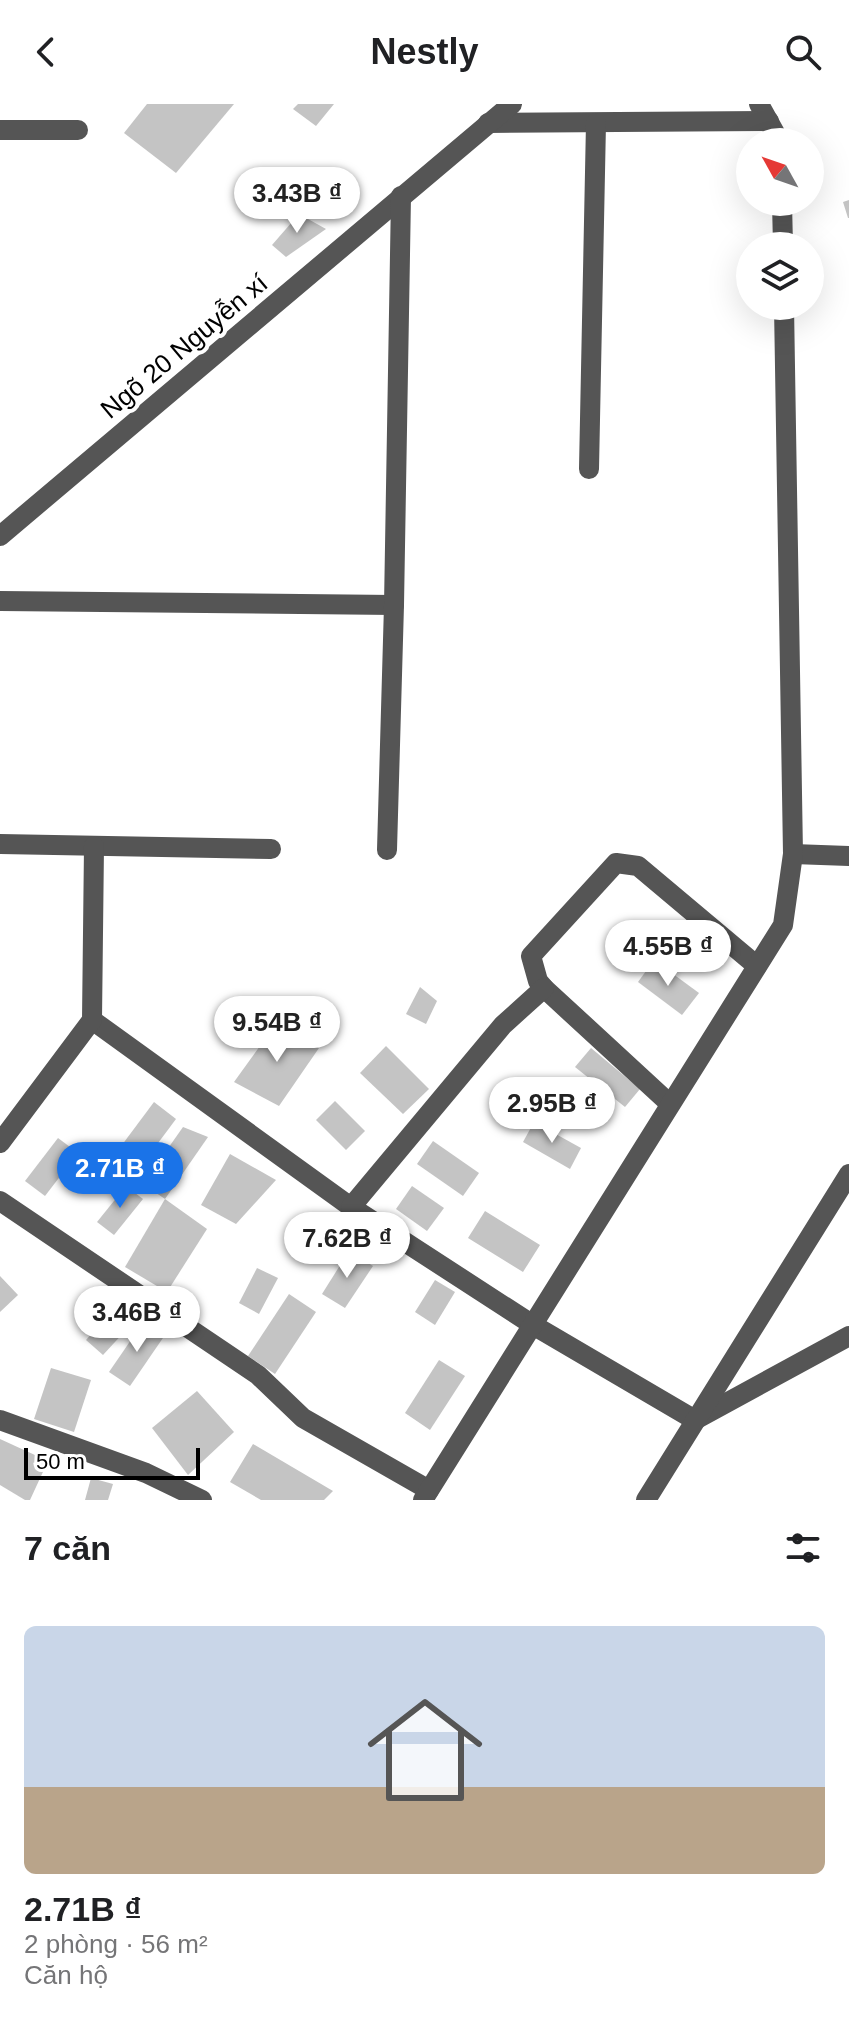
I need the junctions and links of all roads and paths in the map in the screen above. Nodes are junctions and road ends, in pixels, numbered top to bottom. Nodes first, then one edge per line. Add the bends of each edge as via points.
1 (512, 104) edge
2 (764, 113) edge
3 (488, 123) junction
4 (596, 123) junction
5 (0, 130) edge
6 (78, 130) dead end
7 (401, 196) junction
8 (784, 320) edge
9 (589, 469) dead end
10 (0, 536) edge
11 (0, 601) edge
12 (394, 605) junction
13 (0, 844) edge
14 (94, 846) junction
15 (271, 849) dead end
16 (387, 850) dead end
17 (793, 854) junction
18 (849, 856) edge
19 (757, 966) junction
20 (544, 988) junction
21 (92, 1020) junction
22 (670, 1104) junction
23 (0, 1143) edge
24 (849, 1174) edge
25 (0, 1201) edge
26 (351, 1207) junction
27 (533, 1325) junction
28 (849, 1336) edge
29 (0, 1420) edge
30 (695, 1420) junction
31 (426, 1495) edge
32 (202, 1500) edge
33 (646, 1500) edge

1 - 3 street, Ngõ 20 Nguyễn xí
2 - 4 street
3 - 4 street
3 - 7 street, Ngõ 20 Nguyễn xí
4 - 9 street
5 - 6 street
7 - 10 street, Ngõ 20 Nguyễn xí
7 - 12 street
8 - 17 street
11 - 12 street
12 - 16 street
13 - 14 street
14 - 15 street
14 - 21 street
17 - 18 street
17 - 19 street via 783,925
19 - 20 street via 638,866 616,863 531,956
19 - 22 street
20 - 22 street
20 - 26 street via 503,1025
21 - 23 street
21 - 26 street
22 - 27 street
24 - 30 street
25 - 31 street via 258,1375 303,1418
26 - 27 street
27 - 30 street
27 - 31 street
28 - 30 street
29 - 32 street via 146,1473
30 - 33 street

